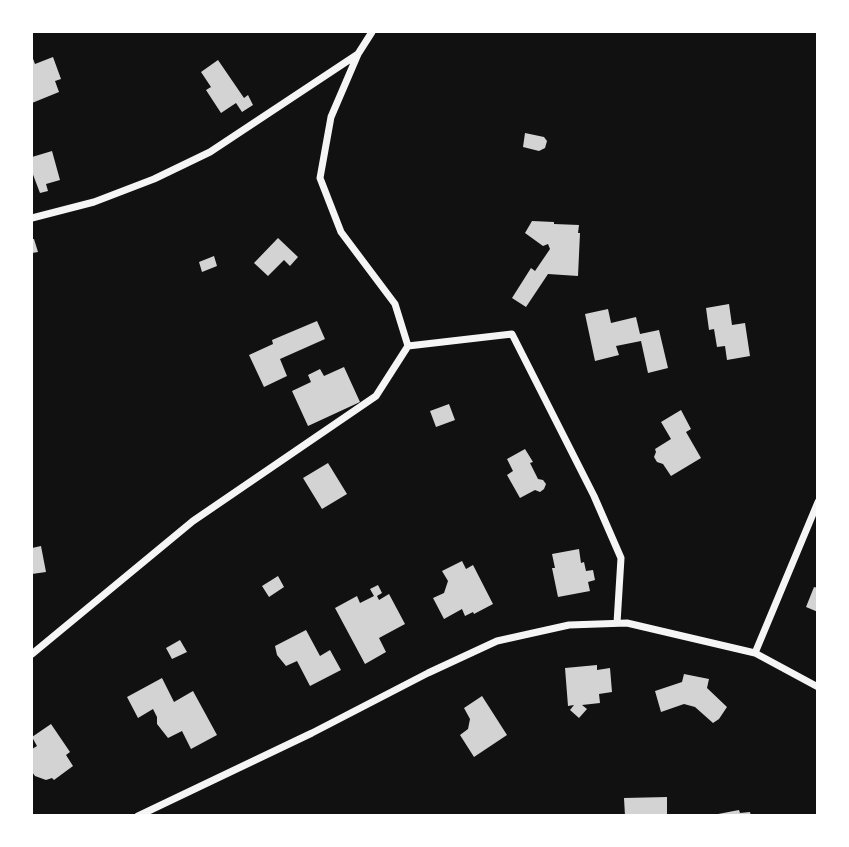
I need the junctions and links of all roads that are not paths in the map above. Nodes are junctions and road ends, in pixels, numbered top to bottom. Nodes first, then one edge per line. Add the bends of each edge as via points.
1 (372, 32) edge
2 (358, 54) junction
3 (32, 218) edge
4 (408, 346) junction
5 (817, 502) edge
6 (617, 623) junction
7 (755, 653) junction
8 (32, 654) edge
9 (817, 687) edge
10 (138, 816) edge

1 - 2 street
2 - 3 street via 210,152 94,202
2 - 4 street via 331,117 320,178 341,232 395,304
4 - 6 street via 512,334 621,558
4 - 8 street via 376,396 193,521
5 - 7 street
6 - 7 street
6 - 10 street via 569,625 497,641
7 - 9 street

